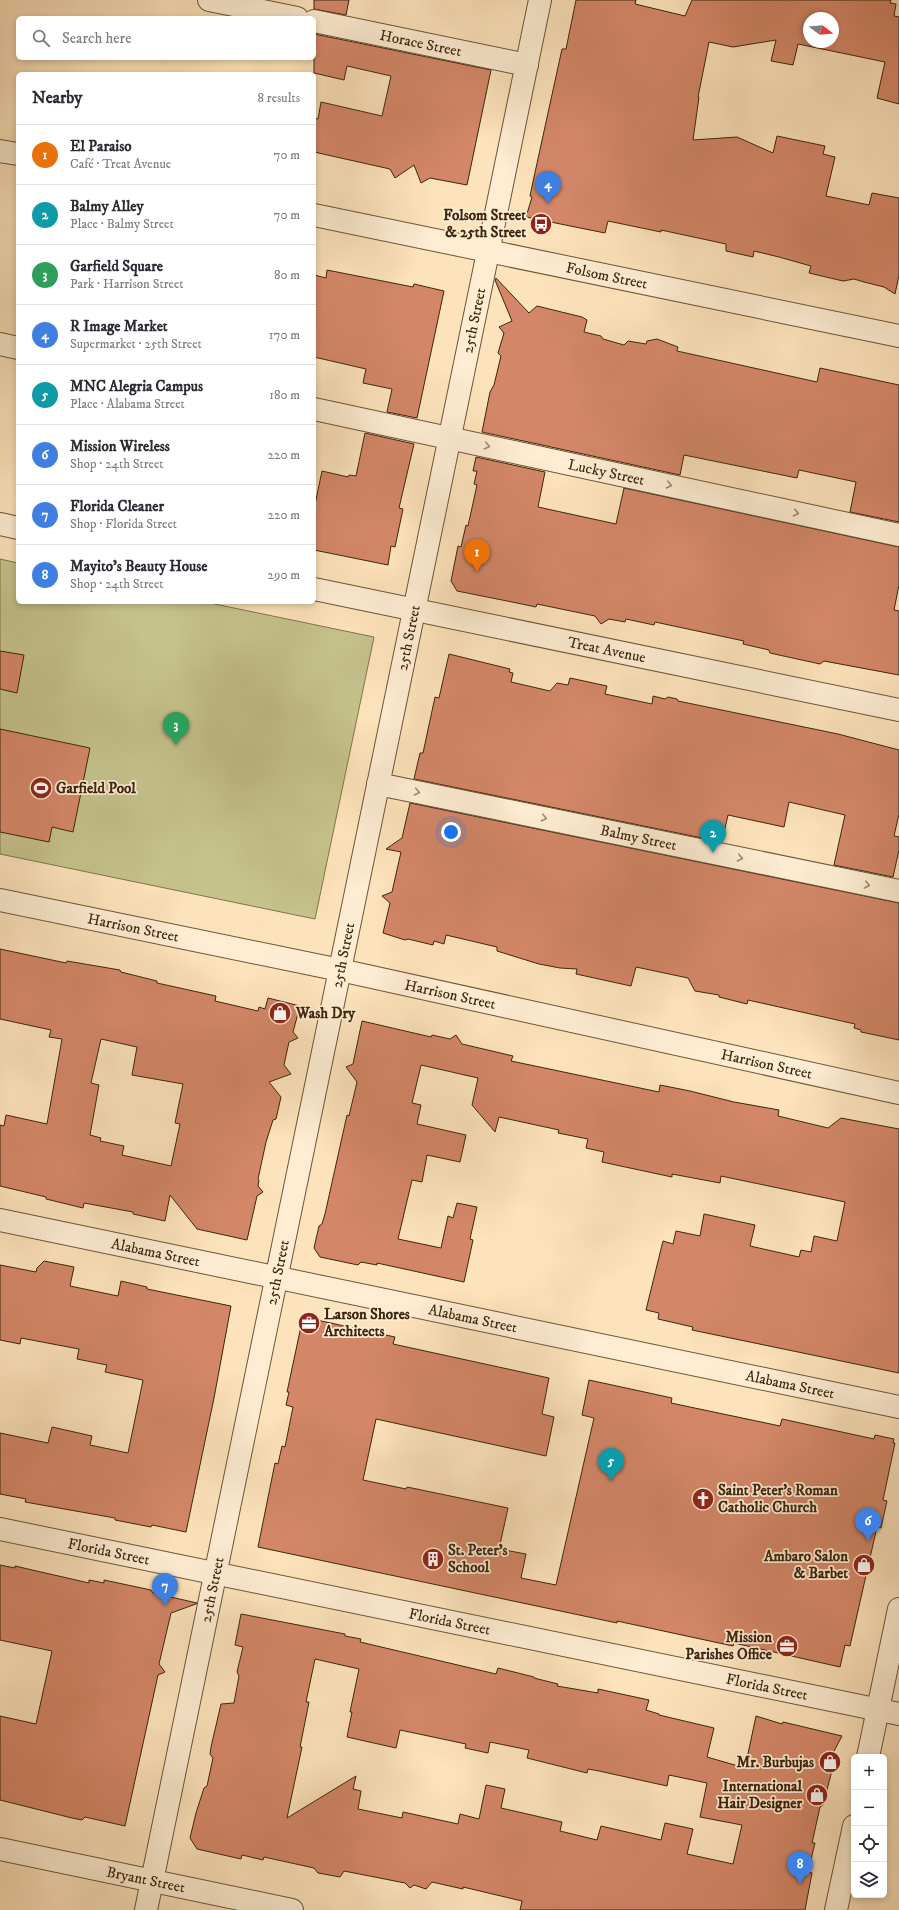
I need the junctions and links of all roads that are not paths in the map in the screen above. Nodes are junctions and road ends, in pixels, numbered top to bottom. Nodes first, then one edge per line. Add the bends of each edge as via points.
1 (209, 0) edge
2 (540, 0) edge
3 (287, 16) edge
4 (316, 22) edge
5 (527, 65) junction
6 (0, 151) edge
7 (16, 154) edge
8 (316, 216) edge
9 (488, 251) junction
10 (899, 336) edge
11 (0, 344) edge
12 (16, 348) edge
13 (316, 409) edge
14 (449, 438) junction
15 (0, 524) edge
16 (16, 528) edge
17 (899, 535) edge
18 (316, 589) edge
19 (414, 610) junction
20 (899, 710) edge
21 (378, 784) junction
22 (899, 891) edge
23 (0, 900) edge
24 (340, 970) junction
25 (899, 1093) edge
26 (0, 1220) edge
27 (277, 1277) junction
28 (899, 1407) edge
29 (0, 1529) edge
30 (216, 1573) junction
31 (899, 1609) edge
32 (878, 1709) junction
33 (899, 1714) edge
34 (869, 1754) edge
35 (851, 1840) edge
36 (0, 1849) edge
37 (153, 1880) junction
38 (146, 1910) edge
39 (292, 1910) edge
40 (836, 1910) edge

1 - 3 street
2 - 5 street, 25th Street
4 - 5 street, Horace Street
5 - 9 street, 25th Street
6 - 7 street
8 - 9 street, Folsom Street
9 - 10 street, Folsom Street
9 - 14 street, 25th Street
11 - 12 street
13 - 14 street, Lucky Street
14 -> 17 street, Lucky Street
14 - 19 street, 25th Street
15 - 16 street
18 - 19 street, Treat Avenue
19 - 20 street, Treat Avenue
19 - 21 street, 25th Street
21 -> 22 street, Balmy Street
21 - 24 street, 25th Street
23 - 24 street, Harrison Street
24 - 25 street, Harrison Street
24 - 27 street, 25th Street
26 - 27 street, Alabama Street
27 - 28 street, Alabama Street
27 - 30 street, 25th Street
29 - 30 street, Florida Street
30 - 32 street, Florida Street
30 - 37 street, 25th Street
31 - 32 street
32 - 33 street, Florida Street
32 - 34 street
35 - 40 street
36 - 37 street, Bryant Street
37 - 38 street, 25th Street
37 - 39 street, Bryant Street

